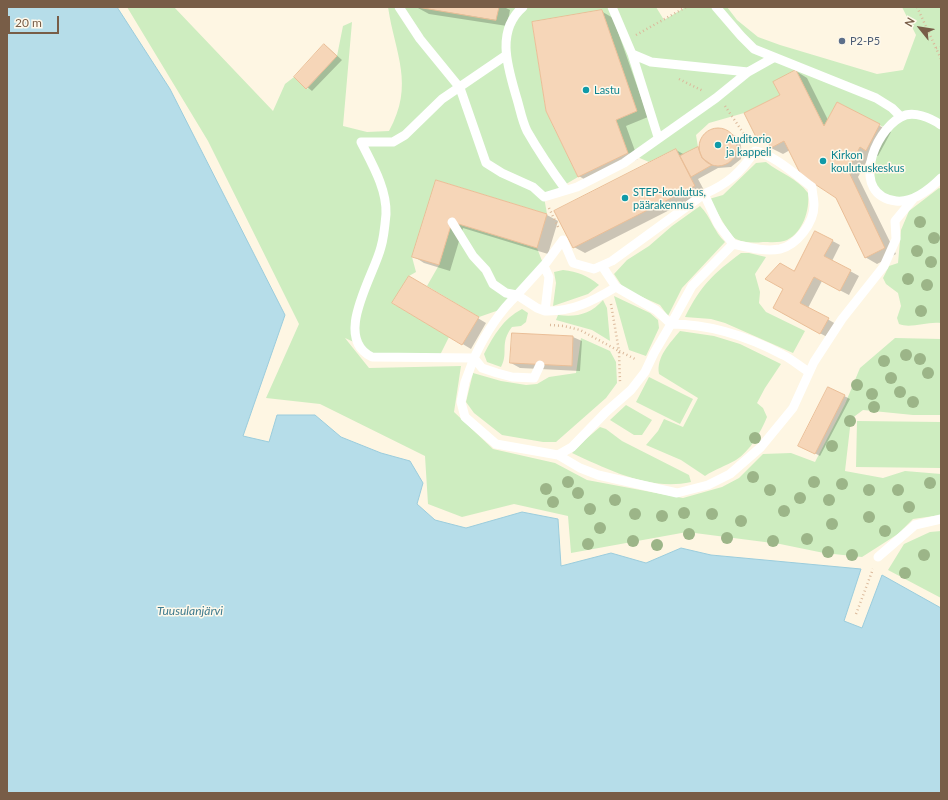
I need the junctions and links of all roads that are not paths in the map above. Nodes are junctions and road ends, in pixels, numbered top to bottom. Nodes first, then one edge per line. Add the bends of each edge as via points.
1 (399, 7) edge
2 (523, 7) edge
3 (612, 7) edge
4 (716, 7) edge
5 (632, 54) junction
6 (505, 56) junction
7 (773, 58) junction
8 (748, 72) junction
9 (460, 88) junction
10 (901, 117) junction
11 (941, 125) edge
12 (658, 137) junction
13 (941, 178) edge
14 (566, 190) junction
15 (704, 194) junction
16 (914, 198) junction
17 (452, 222) dead end
18 (733, 244) junction
19 (544, 266) junction
20 (602, 266) junction
21 (612, 289) junction
22 (517, 295) junction
23 (545, 311) junction
24 (672, 324) junction
25 (474, 358) junction
26 (540, 365) dead end
27 (809, 372) junction
28 (558, 455) junction
29 (941, 519) edge
30 (878, 557) road end

1 - 9 lane via 420,39
2 - 6 lane via 515,14 507,33
3 - 5 lane
4 - 7 lane via 754,49
5 - 8 lane via 651,62
5 - 12 lane
6 - 9 lane
6 - 14 lane via 526,129
7 - 8 lane
7 - 10 lane via 876,98
8 - 12 lane via 716,98
9 - 14 lane via 486,163 533,187 544,197
9 - 25 lane via 442,99 406,135 393,142 361,142 379,177 386,213 381,247 355,317 358,344 372,357
10 - 11 lane via 917,115
10 - 16 lane via 887,129 875,146 870,172 871,182 876,191 893,200
12 - 14 lane via 624,163
13 - 16 lane
15 - 18 lane via 718,224
15 - 18 lane via 722,186 744,168 755,151 780,164 812,186 814,206 810,223 792,244 766,250
15 - 20 lane
16 - 27 lane via 895,221 896,239 884,266 842,319
17 - 22 lane via 493,284
18 - 24 lane via 692,286
19 - 20 lane via 563,240 573,263 594,269
19 - 22 lane
19 - 23 lane via 549,277
20 - 21 lane
21 - 23 lane via 578,307
21 - 24 lane via 656,310
22 - 23 lane
22 - 25 lane via 499,314
24 - 27 lane via 686,324 734,333 785,356
24 - 28 lane via 631,390 572,447
25 - 26 lane via 482,368 512,377 534,378
25 - 28 lane via 461,402 466,417 496,444
27 - 28 lane via 793,408 761,447 730,474 708,485 677,493 598,475
29 - 30 lane via 915,526

